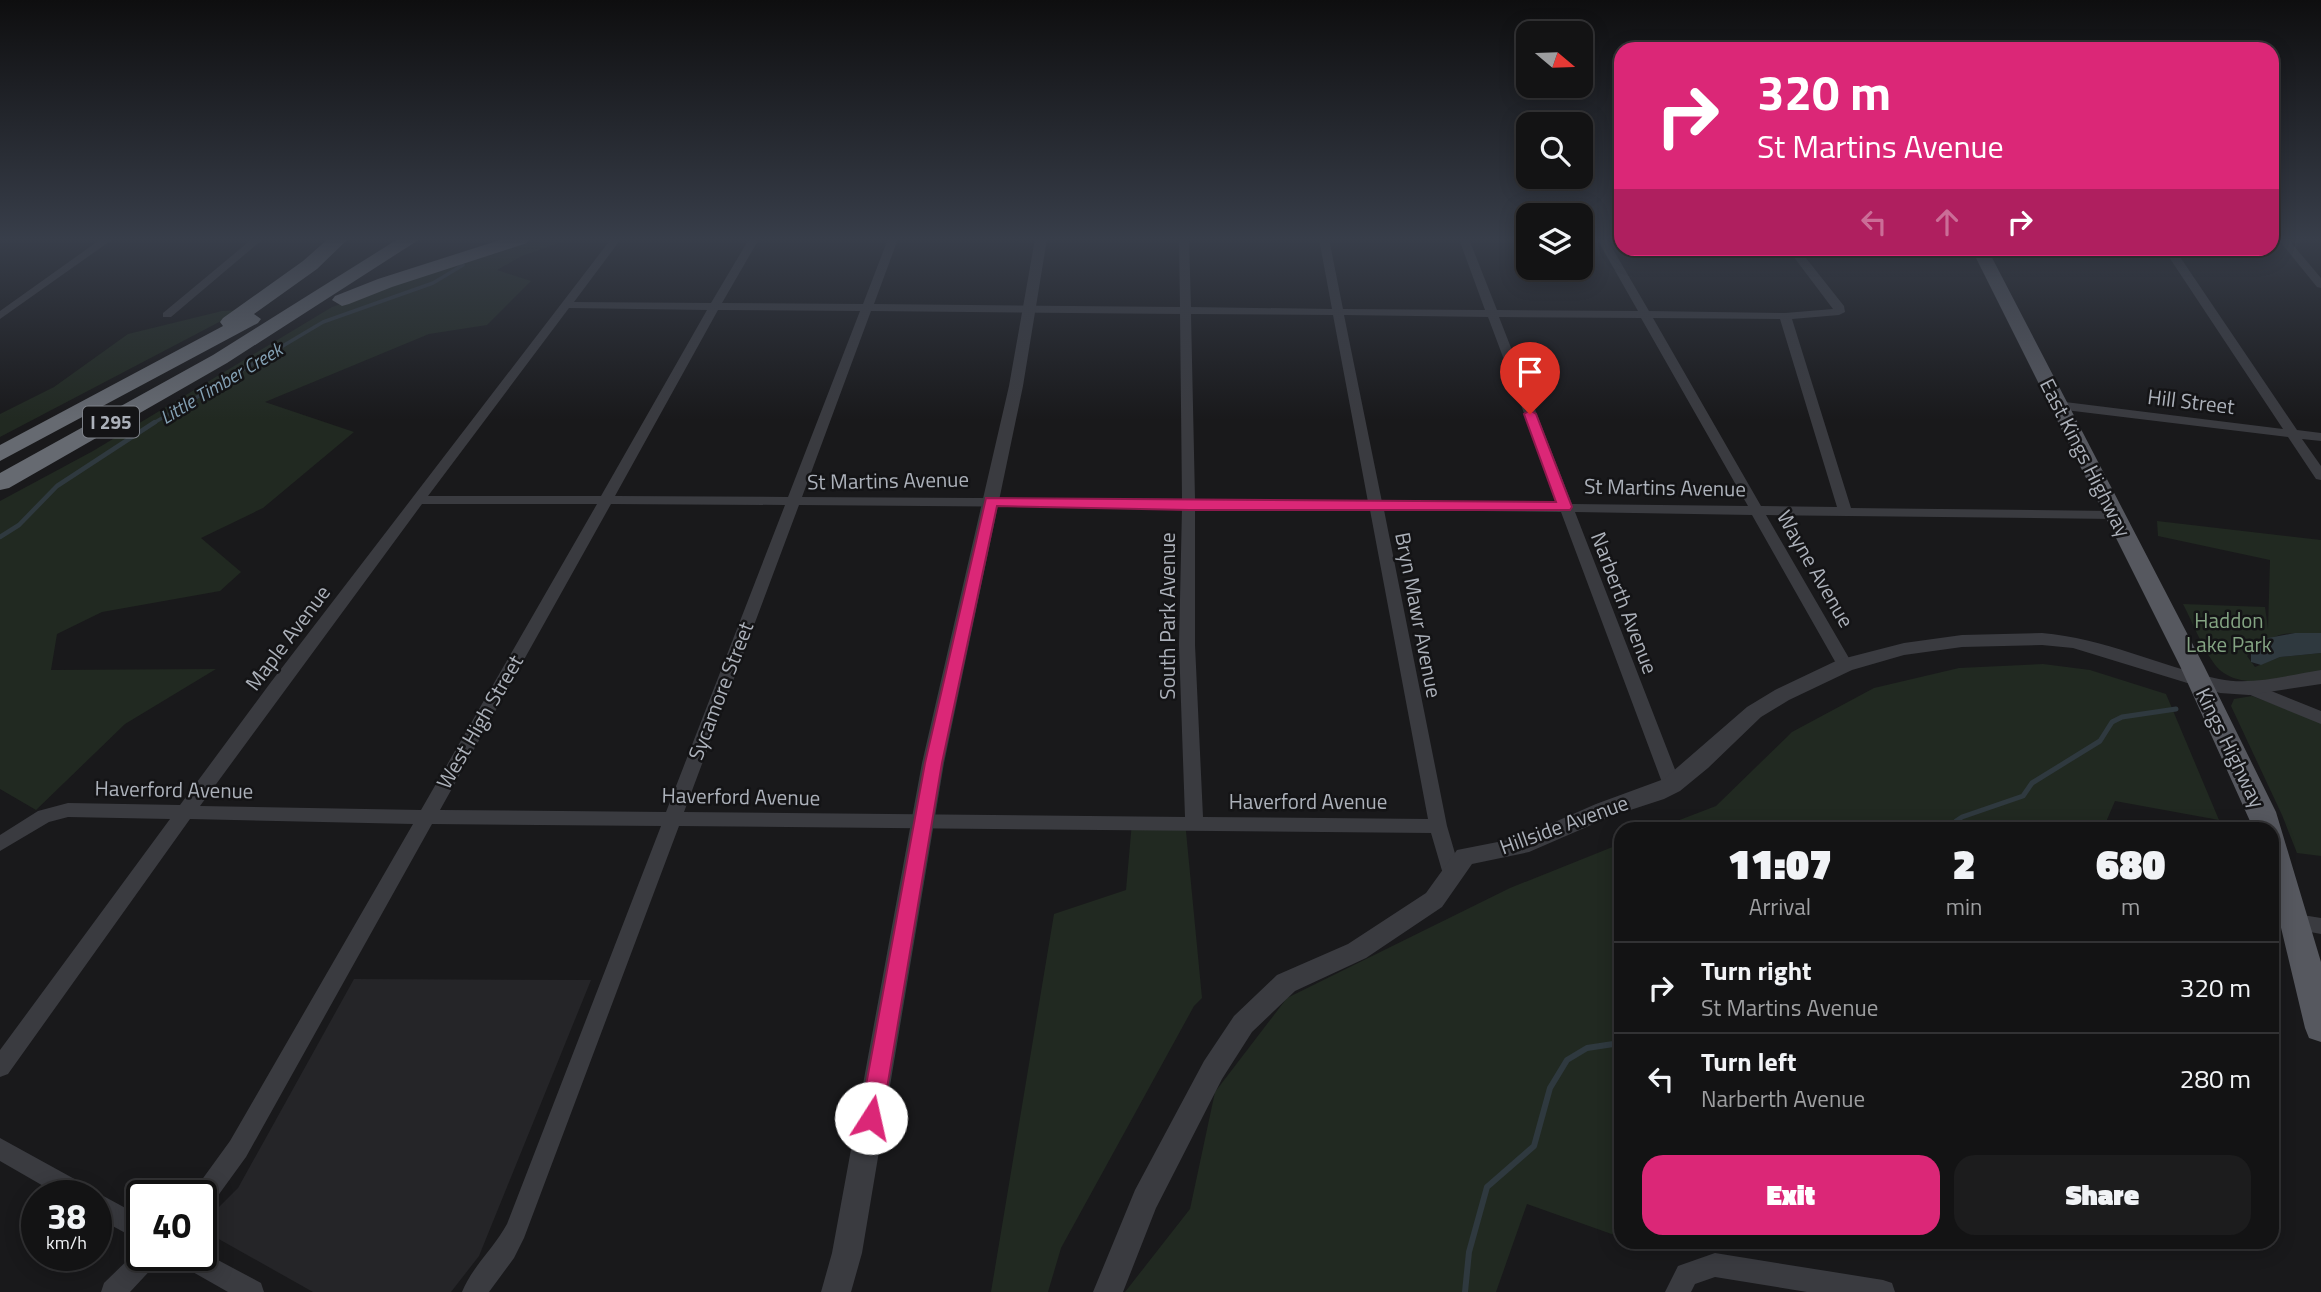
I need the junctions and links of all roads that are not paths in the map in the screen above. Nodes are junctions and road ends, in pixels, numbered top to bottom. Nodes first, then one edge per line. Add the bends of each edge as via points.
1 (23, 299) edge
2 (186, 299) edge
3 (262, 299) edge
4 (285, 299) edge
5 (315, 299) edge
6 (345, 299) edge
7 (571, 299) edge
8 (720, 299) edge
9 (870, 299) edge
10 (1031, 299) edge
11 (1185, 299) edge
12 (1336, 299) edge
13 (1487, 299) edge
14 (1636, 299) edge
15 (1833, 299) edge
16 (2004, 299) edge
17 (2203, 299) edge
18 (567, 305) junction
19 (715, 308) junction
20 (866, 309) junction
21 (1029, 309) junction
22 (1185, 310) junction
23 (1338, 311) junction
24 (1492, 313) junction
25 (1644, 313) junction
26 (167, 315) dead end
27 (0, 316) edge
28 (1785, 316) junction
29 (220, 359) junction
30 (168, 365) junction
31 (2057, 405) junction
32 (2293, 433) junction
33 (2321, 437) edge
34 (0, 454) edge
35 (2321, 476) edge
36 (0, 483) edge
37 (418, 500) junction
38 (990, 501) junction
39 (605, 502) junction
40 (792, 503) junction
41 (1189, 506) junction
42 (1376, 507) junction
43 (1565, 507) junction
44 (1756, 510) junction
45 (1845, 511) junction
46 (2114, 515) junction
47 (1845, 665) junction
48 (2195, 673) junction
49 (2321, 677) edge
50 (2249, 688) junction
51 (2321, 718) edge
52 (1672, 785) junction
53 (183, 813) junction
54 (426, 817) junction
55 (672, 819) junction
56 (923, 822) junction
57 (2265, 822) edge
58 (1194, 824) junction
59 (1438, 826) junction
60 (0, 844) edge
61 (2279, 858) edge
62 (1452, 874) junction
63 (2308, 924) edge
64 (2321, 1028) edge
65 (0, 1067) edge
66 (0, 1149) edge
67 (55, 1180) edge
68 (216, 1180) edge
69 (133, 1271) edge
70 (214, 1271) edge
71 (1683, 1284) edge
72 (113, 1292) edge
73 (252, 1292) edge
74 (474, 1292) edge
75 (836, 1292) edge
76 (1108, 1292) edge
77 (1883, 1292) edge

1 - 27 street
2 - 26 street
3 - 30 highway
4 - 30 highway, I 295
5 - 29 highway, I 295
6 - 29 highway
7 - 18 street, Maple Avenue
8 - 19 street, West High Street
9 - 20 street, Sycamore Street
10 - 21 street
11 - 22 street, South Park Avenue
12 - 23 street, Bryn Mawr Avenue
13 - 24 street, Narberth Avenue
14 - 25 street, Wayne Avenue
15 - 28 street via 1839,312
16 - 31 main road, East Kings Highway
17 - 32 street
18 - 19 street
18 - 37 street, Maple Avenue
19 - 20 street
19 - 39 street, West High Street
20 - 21 street
20 - 40 street, Sycamore Street
21 - 22 street
21 - 38 street
22 - 23 street
22 - 41 street, South Park Avenue
23 - 24 street
23 - 42 street, Bryn Mawr Avenue
24 - 25 street
24 - 43 street, Narberth Avenue
25 - 28 street
25 - 44 street, Wayne Avenue
28 - 45 street
29 - 36 highway, I 295
30 - 34 highway, I 295
31 - 32 street, Hill Street
31 - 46 main road, East Kings Highway
32 - 33 street, Hill Street
32 - 35 street
37 - 39 street, St Martins Avenue
37 - 53 street, Maple Avenue
38 - 40 street, St Martins Avenue
38 - 41 street, St Martins Avenue
38 - 56 street
39 - 40 street, St Martins Avenue
39 - 54 street, West High Street
40 - 55 street, Sycamore Street
41 - 42 street, St Martins Avenue
41 - 58 street, South Park Avenue via 1187,645
42 - 43 street, St Martins Avenue
42 - 59 street, Bryn Mawr Avenue
43 - 44 street, St Martins Avenue
43 - 52 street, Narberth Avenue
44 - 45 street, St Martins Avenue
44 - 47 street, Wayne Avenue
45 - 46 street, St Martins Avenue
46 - 48 main road, East Kings Highway
47 - 48 street, Hillside Avenue via 1904,649 1962,641 2042,639 2074,642
47 - 52 street, Hillside Avenue via 1808,680 1754,712
48 - 50 street, Hillside Avenue
48 - 57 main road, Kings Highway
49 - 50 street, Hillside Avenue
50 - 51 street
52 - 62 street, Hillside Avenue via 1521,846 1465,856
53 - 54 street, Haverford Avenue
53 - 60 street, Haverford Avenue via 68,810 44,816
53 - 65 street, Maple Avenue
54 - 55 street, Haverford Avenue
54 - 68 street, West High Street via 238,1149
55 - 56 street, Haverford Avenue
55 - 74 street, Sycamore Street via 516,1230
56 - 58 street, Haverford Avenue
56 - 75 street via 847,1253
58 - 59 street, Haverford Avenue
59 - 62 street, Bryn Mawr Avenue
61 - 63 main road
62 - 76 street, Hillside Avenue via 1434,900 1356,951 1286,983 1243,1024 1145,1200
63 - 64 main road
66 - 67 street
69 - 72 street
70 - 73 street
71 - 77 street via 1715,1265

